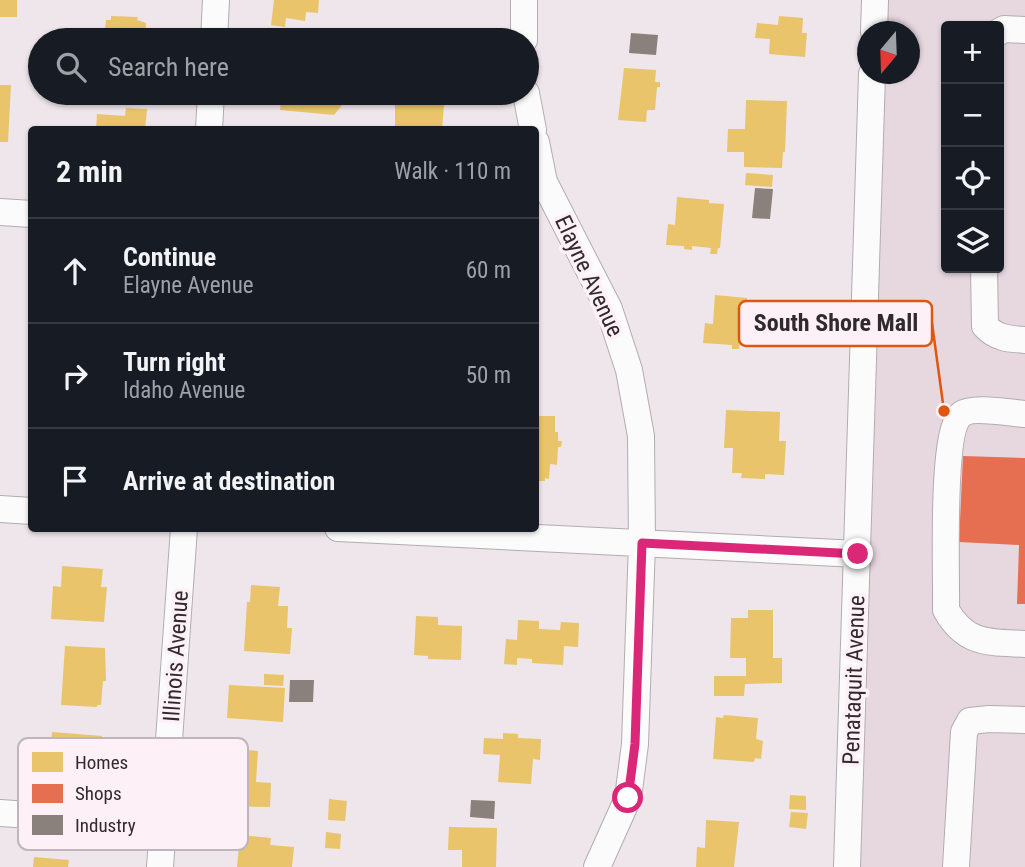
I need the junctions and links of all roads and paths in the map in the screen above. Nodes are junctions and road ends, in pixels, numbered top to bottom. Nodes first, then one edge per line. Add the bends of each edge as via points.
1 (216, 0) edge
2 (524, 0) edge
3 (875, 0) edge
4 (874, 21) edge
5 (215, 28) edge
6 (524, 28) edge
7 (1004, 29) edge
8 (1025, 30) edge
9 (872, 84) edge
10 (210, 105) edge
11 (528, 105) edge
12 (209, 126) edge
13 (532, 126) edge
14 (539, 157) edge
15 (0, 212) edge
16 (28, 214) edge
17 (984, 273) edge
18 (1025, 340) edge
19 (1025, 414) edge
20 (0, 509) edge
21 (28, 511) edge
22 (184, 532) edge
23 (419, 532) edge
24 (642, 543) junction
25 (858, 554) junction
26 (1025, 644) edge
27 (1025, 720) edge
28 (170, 738) edge
29 (0, 813) edge
30 (18, 814) edge
31 (597, 867) edge
32 (847, 867) edge
33 (956, 867) edge

1 - 5 street
2 - 6 street
3 - 4 street
7 - 8 street
9 - 25 street, Penataquit Avenue
10 - 12 street
11 - 13 street
14 - 24 street, Elayne Avenue via 544,182 609,309 629,370 641,436
15 - 16 street
17 - 18 street via 985,326 992,334
19 - 26 street via 968,410 953,425 947,463 946,610 955,625 972,637
20 - 21 street
22 - 28 street, Illinois Avenue
23 - 24 street
24 - 25 street
24 - 31 street, Elayne Avenue via 635,744 628,798
25 - 32 street, Penataquit Avenue
27 - 33 street via 971,721 964,732
29 - 30 street

